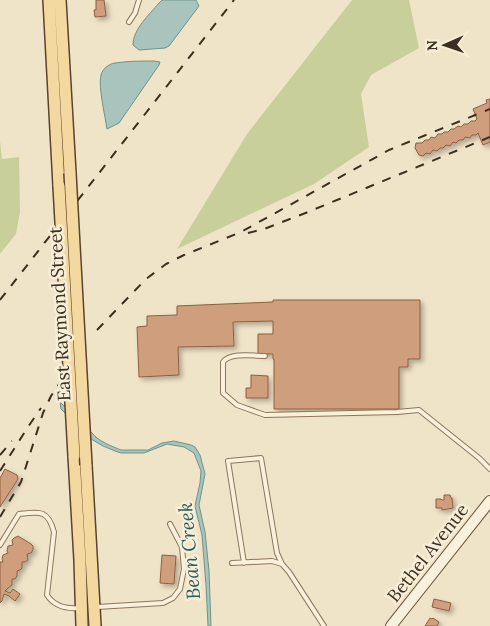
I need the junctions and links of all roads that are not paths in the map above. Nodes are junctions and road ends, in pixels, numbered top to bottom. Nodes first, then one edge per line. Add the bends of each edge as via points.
1 (49, 0) edge
2 (60, 0) edge
3 (139, 0) edge
4 (129, 22) dead end
5 (265, 356) dead end
6 (490, 469) edge
7 (490, 501) edge
8 (170, 524) dead end
9 (0, 545) edge
10 (232, 563) dead end
11 (244, 563) junction
12 (282, 564) junction
13 (94, 607) junction
14 (81, 608) junction
15 (82, 626) edge
16 (95, 626) edge
17 (324, 626) edge
18 (392, 626) edge

1 - 14 main road, East Raymond Street, bridge
2 - 13 main road, East Raymond Street, bridge
3 - 4 lane
5 - 6 lane via 225,358 224,393 237,405 264,415 419,410
7 - 18 street, Bethel Avenue
8 - 13 lane via 182,547 184,569 180,589 173,598 163,603
9 - 14 lane via 19,514 39,513 48,517 54,532 47,595 52,602 68,609
10 - 11 lane
11 - 12 lane
11 - 12 lane via 228,461 261,458 277,553
12 - 17 lane
13 - 14 main road
13 - 16 main road, East Raymond Street
14 - 15 main road, East Raymond Street

